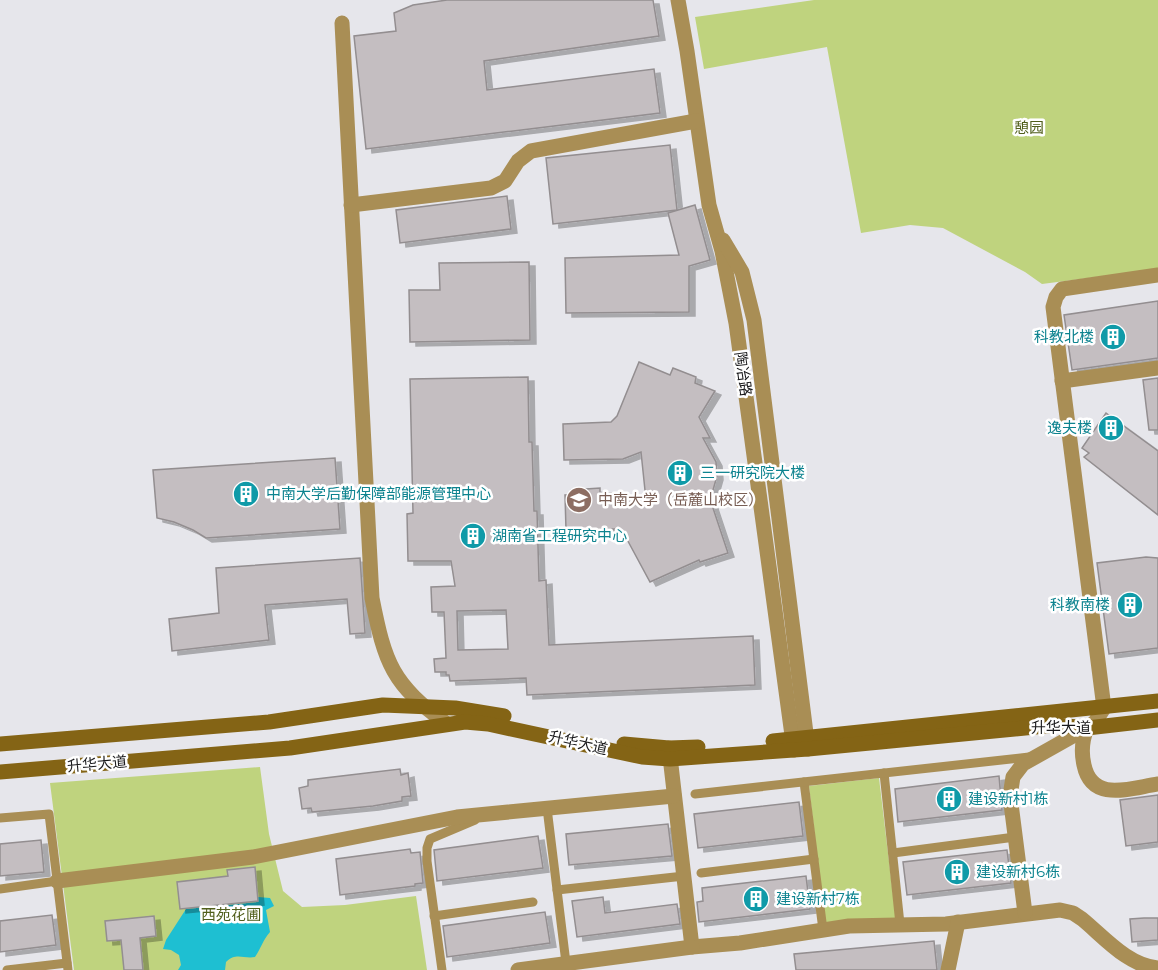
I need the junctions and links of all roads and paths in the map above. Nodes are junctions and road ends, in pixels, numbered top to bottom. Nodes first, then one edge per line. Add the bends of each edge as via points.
1 (678, 0) edge
2 (342, 23) dead end
3 (696, 121) junction
4 (351, 205) junction
5 (1158, 275) edge
6 (1158, 368) edge
7 (1062, 381) junction
8 (1158, 701) edge
9 (421, 705) junction
10 (1104, 708) junction
11 (1158, 720) edge
12 (447, 724) junction
13 (1087, 728) junction
14 (0, 744) edge
15 (800, 744) junction
16 (670, 753) junction
17 (1035, 756) junction
18 (0, 772) edge
19 (884, 773) junction
20 (804, 782) junction
21 (1158, 784) edge
22 (694, 794) dead end
23 (674, 796) junction
24 (547, 808) junction
25 (492, 813) junction
26 (0, 818) edge
27 (1016, 837) junction
28 (893, 853) junction
29 (814, 860) junction
30 (701, 873) dead end
31 (684, 876) junction
32 (57, 881) junction
33 (0, 889) edge
34 (557, 891) junction
35 (533, 902) dead end
36 (1025, 913) junction
37 (434, 916) junction
38 (958, 922) junction
39 (900, 924) junction
40 (823, 930) junction
41 (692, 947) junction
42 (566, 963) junction
43 (1128, 965) edge
44 (68, 967) edge
45 (1158, 968) edge
46 (7, 970) edge
47 (442, 970) edge
48 (518, 970) edge
49 (948, 970) edge

1 - 3 street
2 - 4 street
3 - 4 street via 531,151 518,161 505,181 492,188
3 - 15 street via 709,205 717,230 742,272 754,320
4 - 9 street via 372,598 389,664
5 - 7 street via 1062,289 1053,307
6 - 7 street
7 - 10 street
8 - 10 street, 升华大道
9 - 12 street
9 - 14 street, 升华大道 via 383,705 269,722
9 - 16 street, 升华大道 via 504,716
10 - 13 street
10 - 15 street, 升华大道
11 - 13 street, 升华大道
12 - 16 street, 升华大道 via 488,724 642,757
12 - 18 street, 升华大道 via 290,748
13 - 15 street, 升华大道 via 1057,725
13 - 17 street
13 - 21 street via 1082,745 1083,763 1095,786 1109,790
15 - 16 street, 升华大道
16 - 23 street
17 - 19 lane
17 - 27 street via 1023,764 1010,787
19 - 20 lane
19 - 28 lane
20 - 22 lane
20 - 29 lane
23 - 24 street
23 - 31 street
24 - 25 street
24 - 34 lane
25 - 32 street via 253,857
25 - 37 lane via 430,839 427,861
26 - 32 lane via 49,814
27 - 28 lane
27 - 36 street
28 - 39 lane
29 - 30 lane
29 - 40 lane
31 - 34 lane
31 - 41 street
32 - 33 lane
32 - 44 lane
34 - 42 lane
35 - 37 lane
36 - 38 street
36 - 43 street via 1073,913
37 - 47 lane
38 - 39 street
38 - 49 street
39 - 40 street
40 - 41 street
41 - 42 street
42 - 48 street
43 - 45 street
44 - 46 lane

